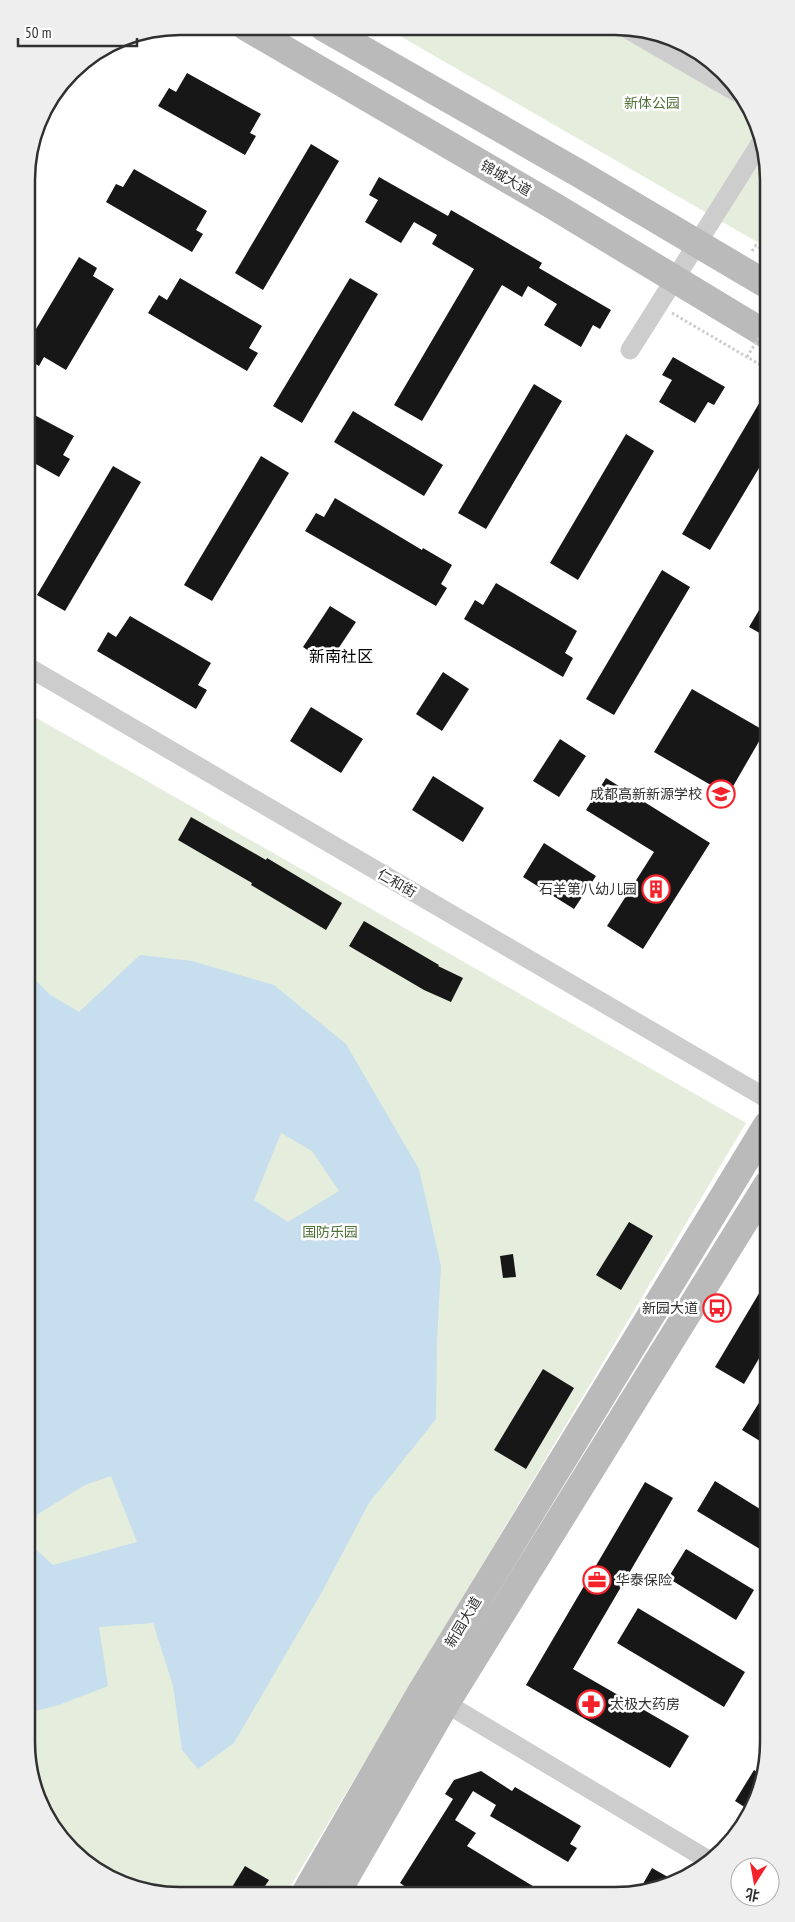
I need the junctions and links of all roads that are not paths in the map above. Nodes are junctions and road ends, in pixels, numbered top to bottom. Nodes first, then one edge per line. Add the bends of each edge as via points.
1 (260, 35) edge
2 (337, 35) edge
3 (642, 38) edge
4 (725, 86) edge
5 (757, 149) edge
6 (697, 243) junction
7 (675, 279) junction
8 (760, 281) edge
9 (760, 331) edge
10 (630, 350) dead end
11 (35, 671) edge
12 (760, 1094) edge
13 (760, 1135) edge
14 (760, 1196) edge
15 (423, 1689) junction
16 (446, 1703) junction
17 (703, 1857) edge
18 (309, 1887) edge
19 (340, 1887) edge

1 - 7 street, 锦城大道
2 - 6 street
3 - 4 street
5 - 6 street
6 - 7 street
6 - 8 street
7 - 9 street, 锦城大道
7 - 10 street
11 - 12 street, 仁和街
13 - 15 street, 新园大道
14 - 16 street, 新园大道
15 - 16 street
15 - 18 street, 新园大道
16 - 17 street
16 - 19 street, 新园大道

